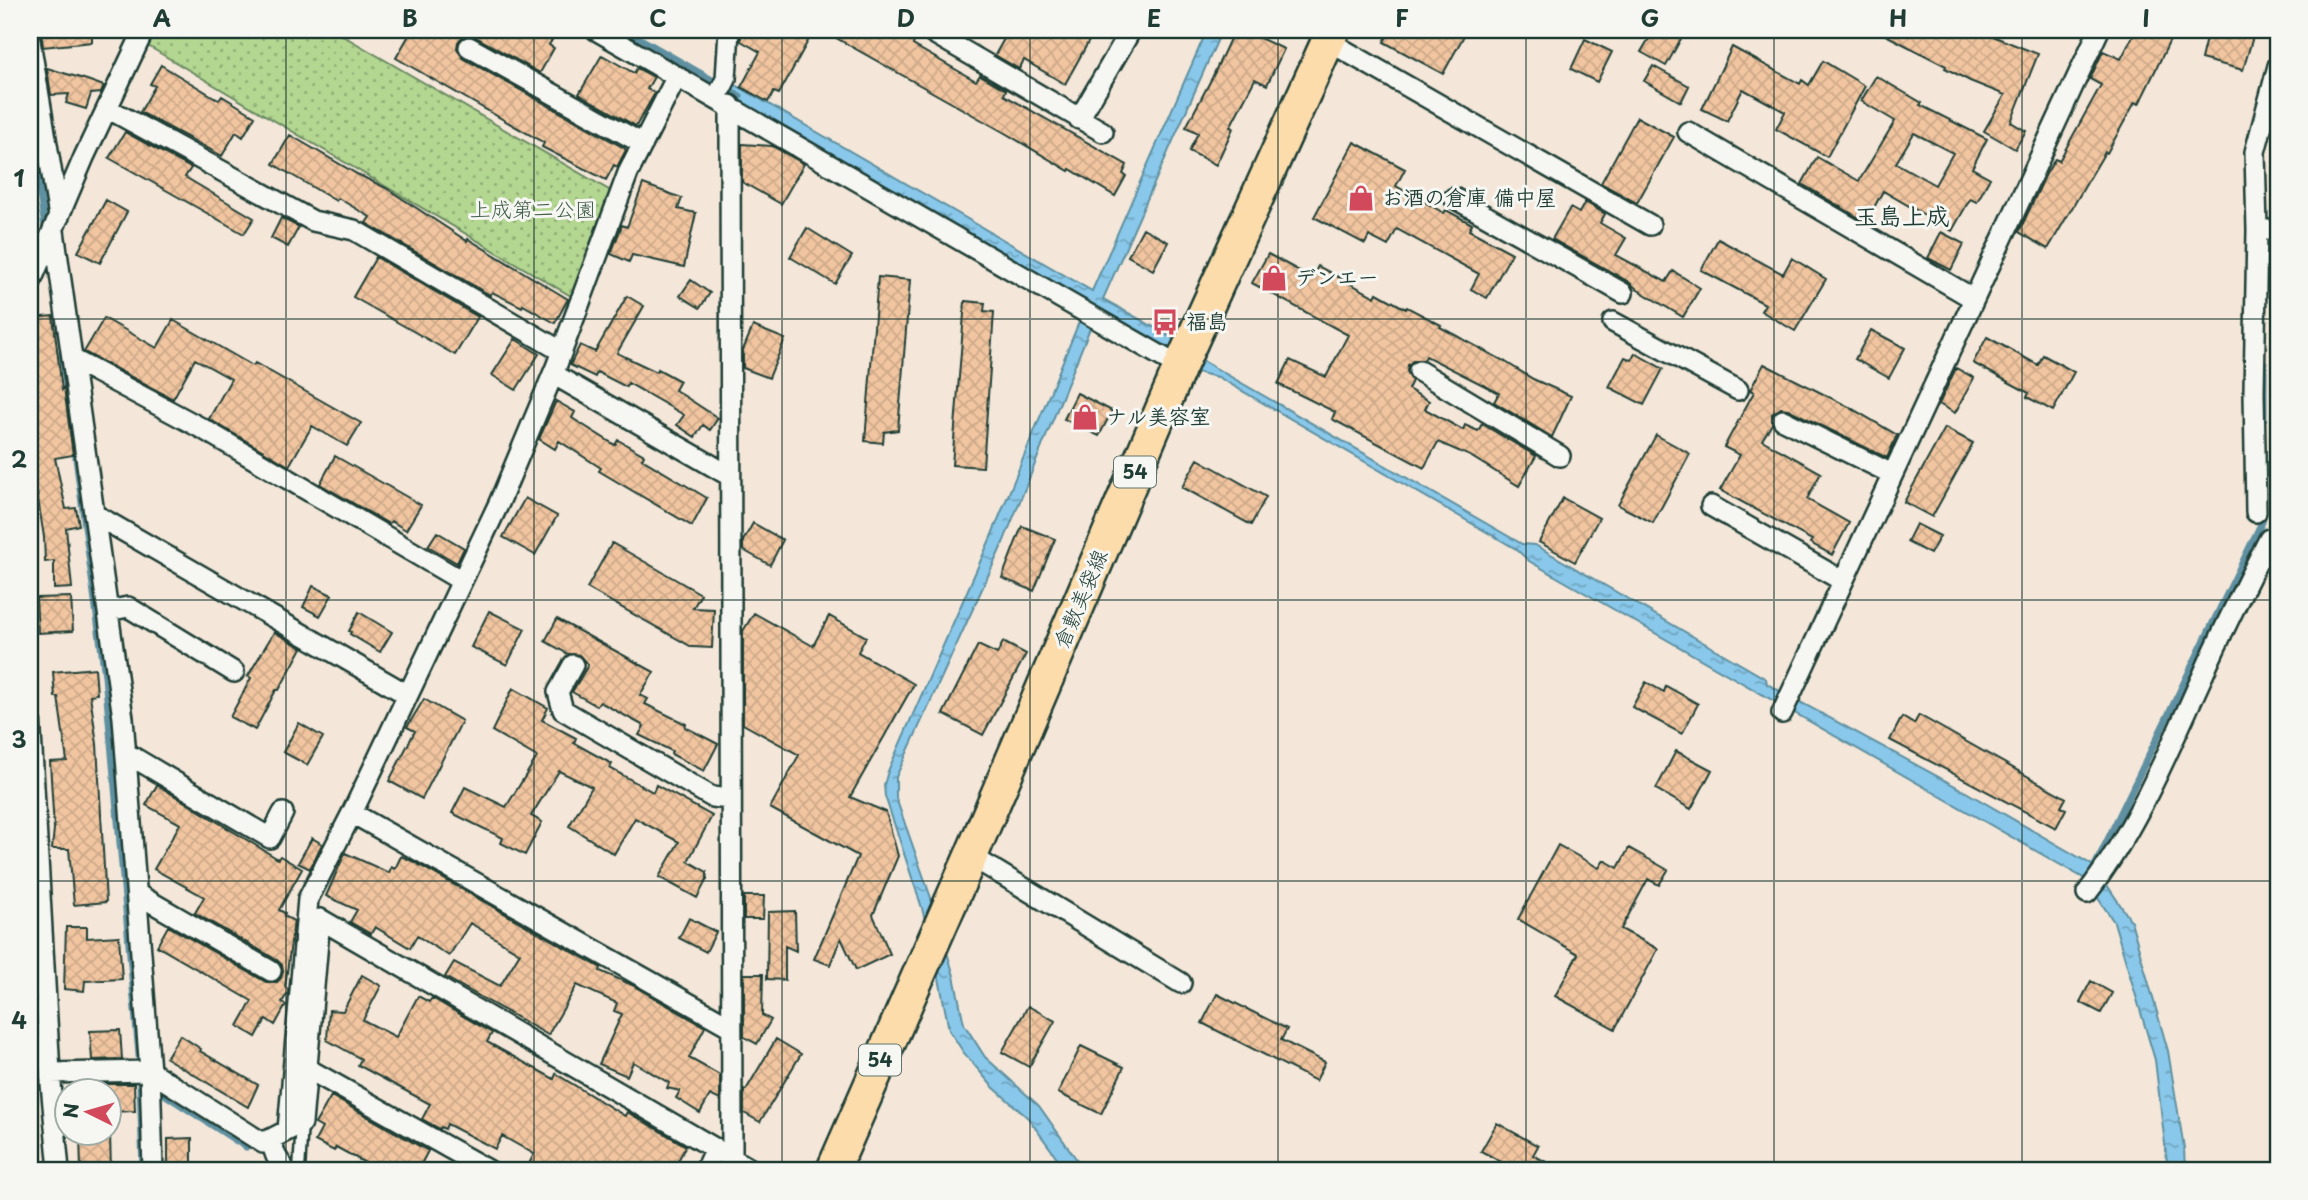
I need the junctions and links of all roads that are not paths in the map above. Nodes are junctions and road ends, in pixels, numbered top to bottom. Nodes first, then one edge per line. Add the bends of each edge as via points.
1 (144, 30) edge
2 (596, 30) edge
3 (729, 30) edge
4 (928, 30) edge
5 (1131, 30) edge
6 (2099, 30) edge
7 (1330, 35) edge
8 (30, 41) edge
9 (470, 47) dead end
10 (2278, 66) edge
11 (677, 76) junction
12 (723, 94) junction
13 (2274, 104) edge
14 (107, 108) junction
15 (1079, 118) junction
16 (1103, 132) dead end
17 (1688, 132) dead end
18 (643, 144) junction
19 (1454, 198) dead end
20 (1650, 225) dead end
21 (2269, 230) edge
22 (51, 236) junction
23 (30, 285) edge
24 (1623, 293) dead end
25 (1974, 299) junction
26 (1613, 322) dead end
27 (561, 351) junction
28 (72, 359) junction
29 (1180, 367) junction
30 (1419, 371) dead end
31 (552, 374) junction
32 (1738, 390) dead end
33 (1783, 420) dead end
34 (1560, 456) dead end
35 (1892, 474) junction
36 (730, 476) junction
37 (1711, 506) dead end
38 (2256, 512) dead end
39 (94, 514) junction
40 (2269, 539) dead end
41 (462, 581) junction
42 (1843, 581) junction
43 (108, 611) junction
44 (573, 666) dead end
45 (234, 672) dead end
46 (408, 695) junction
47 (1782, 713) dead end
48 (30, 715) edge
49 (31, 741) edge
50 (126, 753) junction
51 (730, 799) junction
52 (283, 813) dead end
53 (352, 813) junction
54 (971, 856) junction
55 (2088, 893) dead end
56 (136, 894) junction
57 (36, 914) edge
58 (271, 971) dead end
59 (1181, 984) dead end
60 (38, 988) edge
61 (731, 1027) junction
62 (308, 1069) junction
63 (144, 1071) junction
64 (50, 1073) junction
65 (287, 1131) junction
66 (724, 1152) junction
67 (59, 1170) edge
68 (153, 1170) edge
69 (289, 1170) edge
70 (488, 1170) edge
71 (705, 1170) edge
72 (752, 1170) edge
73 (832, 1170) edge

1 - 14 street
2 - 11 street
3 - 12 street
4 - 15 street
5 - 15 street
6 - 25 street
7 - 20 street
7 - 29 main road, 倉敷美袋線 / 54
8 - 22 street
9 - 18 street
10 - 13 street
11 - 12 street
11 - 18 street
12 - 29 street
12 - 36 street
13 - 21 street via 2255,152
14 - 22 street
14 - 27 street via 313,220 355,230
15 - 16 street
17 - 25 street
18 - 27 street
19 - 24 street
21 - 38 street via 2254,392
22 - 23 street
22 - 28 street
25 - 35 street
26 - 32 street
27 - 31 street
28 - 39 street
28 - 41 street via 203,429
29 - 54 main road, 倉敷美袋線 / 54
30 - 34 street
31 - 36 street
31 - 41 street
33 - 35 street
35 - 42 street
36 - 51 street
37 - 42 street
39 - 43 street
39 - 46 street
40 - 55 street via 2164,762
41 - 46 street
42 - 47 street
43 - 45 street via 128,607
43 - 50 street
44 - 51 street via 558,692 563,710 712,797
46 - 53 street
48 - 49 street
49 - 57 street
50 - 52 street via 270,838
50 - 56 street
51 - 61 street
53 - 61 street
53 - 65 street via 307,899
54 - 59 street
54 - 73 main road, 倉敷美袋線 / 54
56 - 58 street
56 - 63 street
57 - 60 street
60 - 64 street
61 - 66 street
62 - 65 street
62 - 66 street via 320,919
62 - 70 street
63 - 64 street
63 - 65 street via 263,1143
63 - 68 street
64 - 67 street
65 - 69 lane
65 - 69 street via 276,1156
66 - 71 street
66 - 72 street

